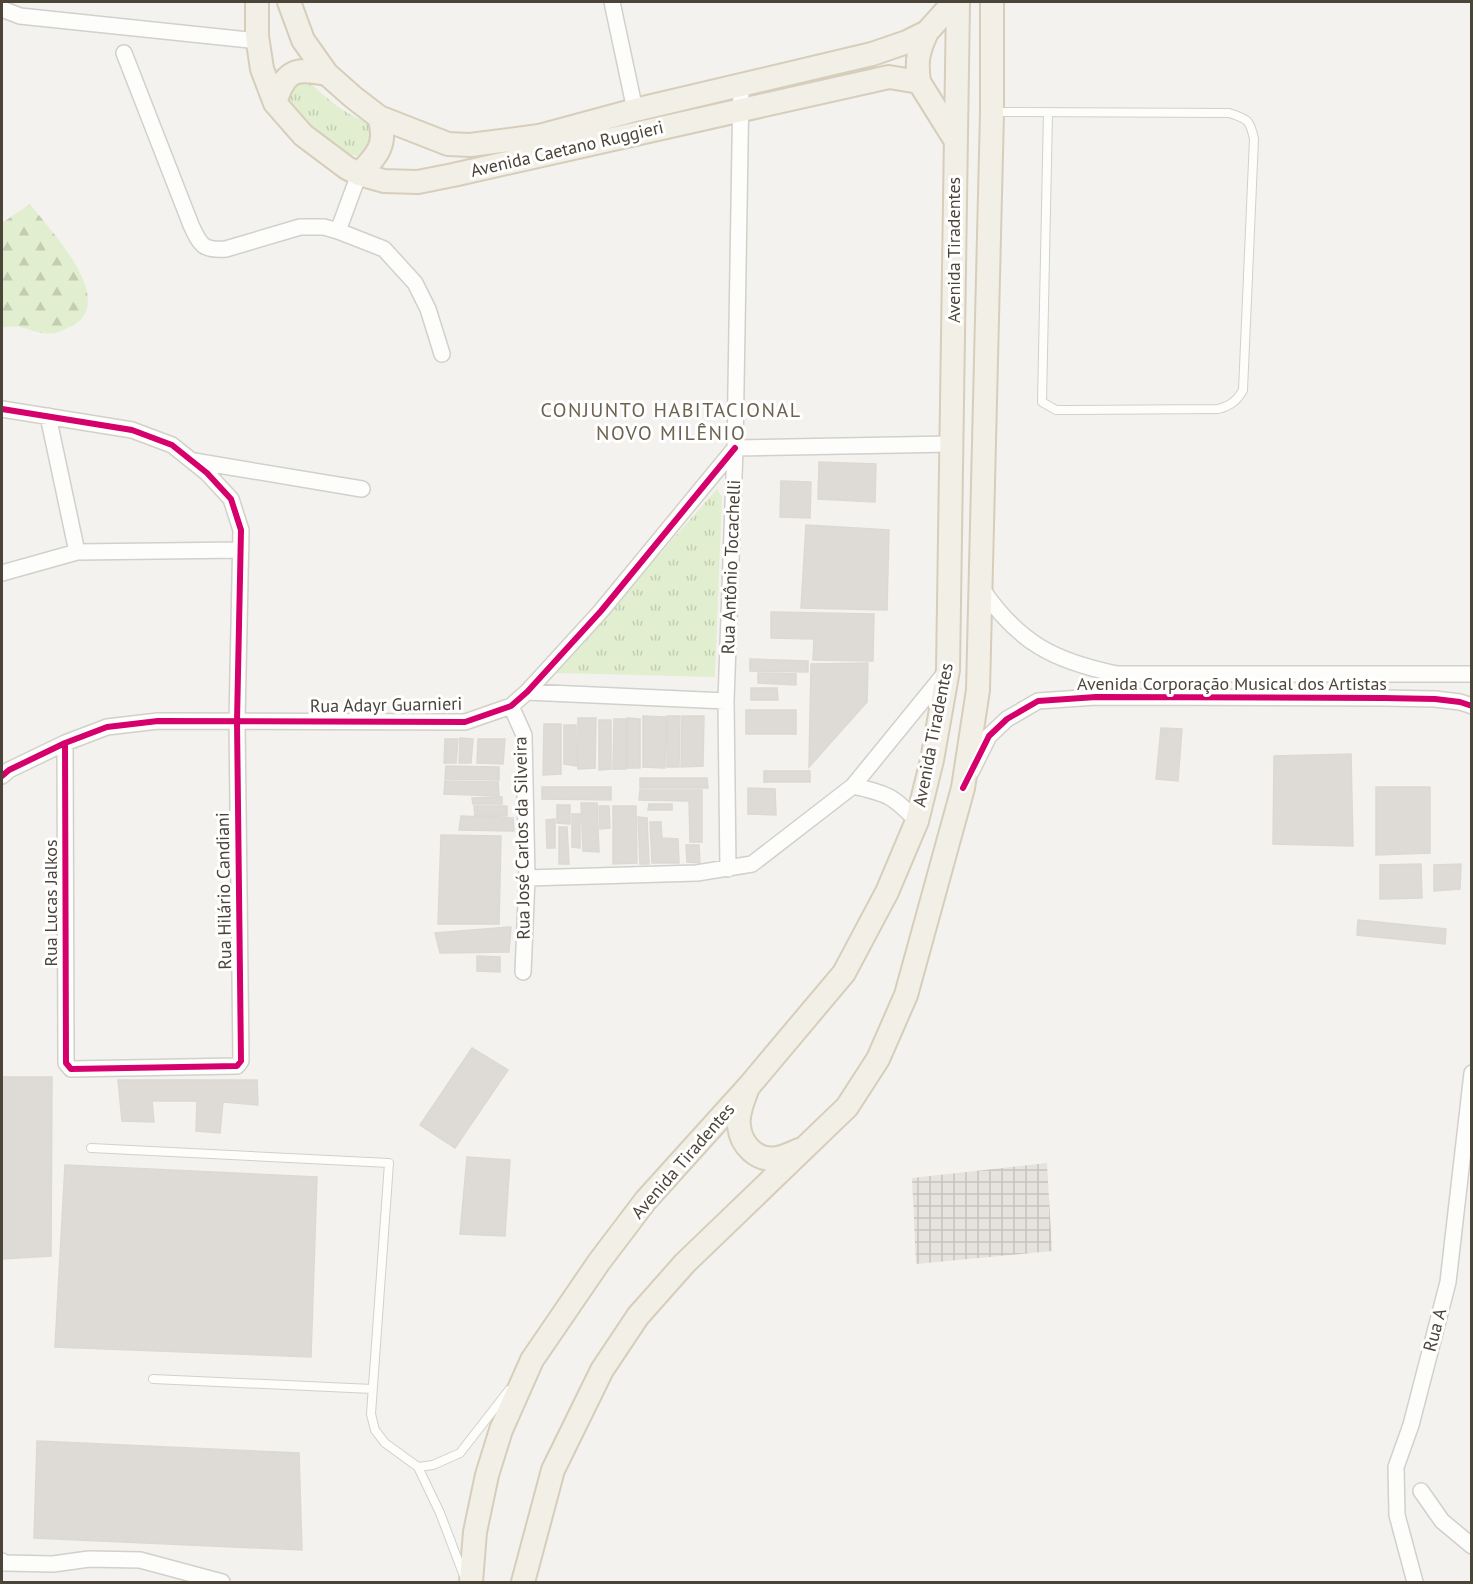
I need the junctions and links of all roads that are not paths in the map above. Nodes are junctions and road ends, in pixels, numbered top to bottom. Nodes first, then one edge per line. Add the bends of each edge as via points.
1 (257, 2) edge
2 (289, 2) edge
3 (612, 2) edge
4 (956, 2) edge
5 (992, 2) edge
6 (2, 9) edge
7 (927, 32) junction
8 (258, 40) junction
9 (124, 53) dead end
10 (327, 74) junction
11 (919, 82) junction
12 (741, 85) junction
13 (275, 104) junction
14 (635, 110) junction
15 (741, 110) junction
16 (992, 112) junction
17 (1048, 112) junction
18 (379, 117) junction
19 (954, 138) junction
20 (359, 174) junction
21 (338, 231) junction
22 (442, 354) dead end
23 (2, 409) edge
24 (48, 416) junction
25 (951, 444) junction
26 (735, 448) junction
27 (192, 461) junction
28 (362, 489) dead end
29 (241, 550) junction
30 (77, 552) junction
31 (2, 573) edge
32 (982, 589) junction
33 (948, 670) junction
34 (1102, 671) junction
35 (1472, 674) edge
36 (527, 692) junction
37 (1102, 697) junction
38 (726, 701) junction
39 (511, 706) junction
40 (1472, 706) edge
41 (237, 721) junction
42 (65, 743) junction
43 (2, 776) edge
44 (853, 786) junction
45 (963, 788) junction
46 (917, 821) junction
47 (728, 869) junction
48 (527, 878) junction
49 (523, 972) dead end
50 (66, 1063) joint
51 (1472, 1073) edge
52 (748, 1086) junction
53 (91, 1148) dead end
54 (802, 1149) junction
55 (532, 1360) junction
56 (153, 1379) dead end
57 (372, 1389) junction
58 (418, 1467) junction
59 (1421, 1491) dead end
60 (1472, 1546) edge
61 (2, 1561) edge
62 (222, 1582) edge
63 (469, 1582) edge
64 (523, 1582) edge
65 (1415, 1582) edge

1 - 8 main road, Avenida Caetano Ruggieri
2 - 10 main road, Avenida Caetano Ruggieri via 303,40
3 - 14 street
4 - 7 main road, Avenida Caetano Ruggieri
4 - 19 main road, Avenida Tiradentes
5 - 16 main road, Avenida Tiradentes
6 - 8 street via 20,16
7 - 11 main road via 918,51
7 - 12 main road, Avenida Caetano Ruggieri via 872,54
8 - 13 main road, Avenida Caetano Ruggieri via 262,69
9 - 21 street via 191,225 205,248 226,249 300,226
10 - 13 main road via 310,70 288,76 280,86
10 - 18 main road, Avenida Caetano Ruggieri
11 - 15 main road, Avenida Caetano Ruggieri via 889,77
11 - 19 main road
12 - 14 main road, Avenida Caetano Ruggieri
12 - 15 street, Rua Antônio Tocachelli
13 - 20 main road, Avenida Caetano Ruggieri via 303,135
14 - 18 main road, Avenida Caetano Ruggieri via 539,136 470,146 448,144
15 - 20 main road, Avenida Caetano Ruggieri via 418,182 384,181
15 - 26 street, Rua Antônio Tocachelli
16 - 17 lane
16 - 32 main road, Avenida Tiradentes
17 - 17 lane via 1042,402 1056,410 1218,409 1233,403 1243,390 1254,139 1251,123 1229,113
18 - 20 main road via 383,130 379,152
19 - 25 main road, Avenida Tiradentes
20 - 21 street
21 - 22 street via 384,249 415,283
23 - 24 street, Rua Hilário Candiani
24 - 27 street, Rua Hilário Candiani via 132,429 172,445
24 - 30 street
25 - 26 street
25 - 33 main road, Avenida Tiradentes
26 - 36 street, Rua Adayr Guarnieri via 601,610
26 - 38 street, Rua Antônio Tocachelli
27 - 28 street
27 - 29 street, Rua Hilário Candiani via 231,499 241,530
29 - 30 street
29 - 41 street, Rua Hilário Candiani
30 - 31 street
32 - 34 street, Avenida Corporação Musical dos Artistas via 1029,641 1071,662
32 - 45 main road, Avenida Tiradentes via 978,690
33 - 44 street
33 - 46 main road, Avenida Tiradentes
34 - 35 street, Avenida Corporação Musical dos Artistas
34 - 37 street
36 - 38 street
36 - 39 street, Rua Adayr Guarnieri
37 - 40 street, Avenida Corporação Musical dos Artistas via 1425,699
37 - 45 street, Avenida Corporação Musical dos Artistas via 1038,701 1007,718 989,736
38 - 47 street, Rua Antônio Tocachelli
39 - 41 street, Rua Adayr Guarnieri via 465,722
39 - 48 street, Rua José Carlos da Silveira via 525,735
41 - 42 street, Rua Adayr Guarnieri via 158,721 107,727
41 - 50 street, Rua Hilário Candiani via 241,1061 237,1066 71,1069
42 - 43 street, Rua Adayr Guarnieri
42 - 50 street, Rua Lucas Jalkos
44 - 46 street via 890,796
44 - 47 street via 752,864
45 - 54 main road, Avenida Tiradentes via 906,995 878,1059 847,1107
46 - 52 main road, Avenida Tiradentes via 887,892 844,973
47 - 48 street
48 - 49 street, Rua José Carlos da Silveira
51 - 65 street, Rua A via 1448,1282 1411,1425 1396,1467 1397,1515
52 - 54 main road via 739,1127 749,1150 760,1158 776,1159
52 - 55 main road, Avenida Tiradentes via 646,1200
53 - 57 lane via 389,1163
54 - 64 main road, Avenida Tiradentes via 685,1263 638,1316 602,1370 554,1470
55 - 58 lane via 459,1453
55 - 63 main road, Avenida Tiradentes via 501,1430 487,1476
56 - 57 lane
57 - 58 lane via 375,1430 384,1443
58 - 63 lane
59 - 60 street via 1442,1521
61 - 62 street via 53,1564 89,1559 140,1560

